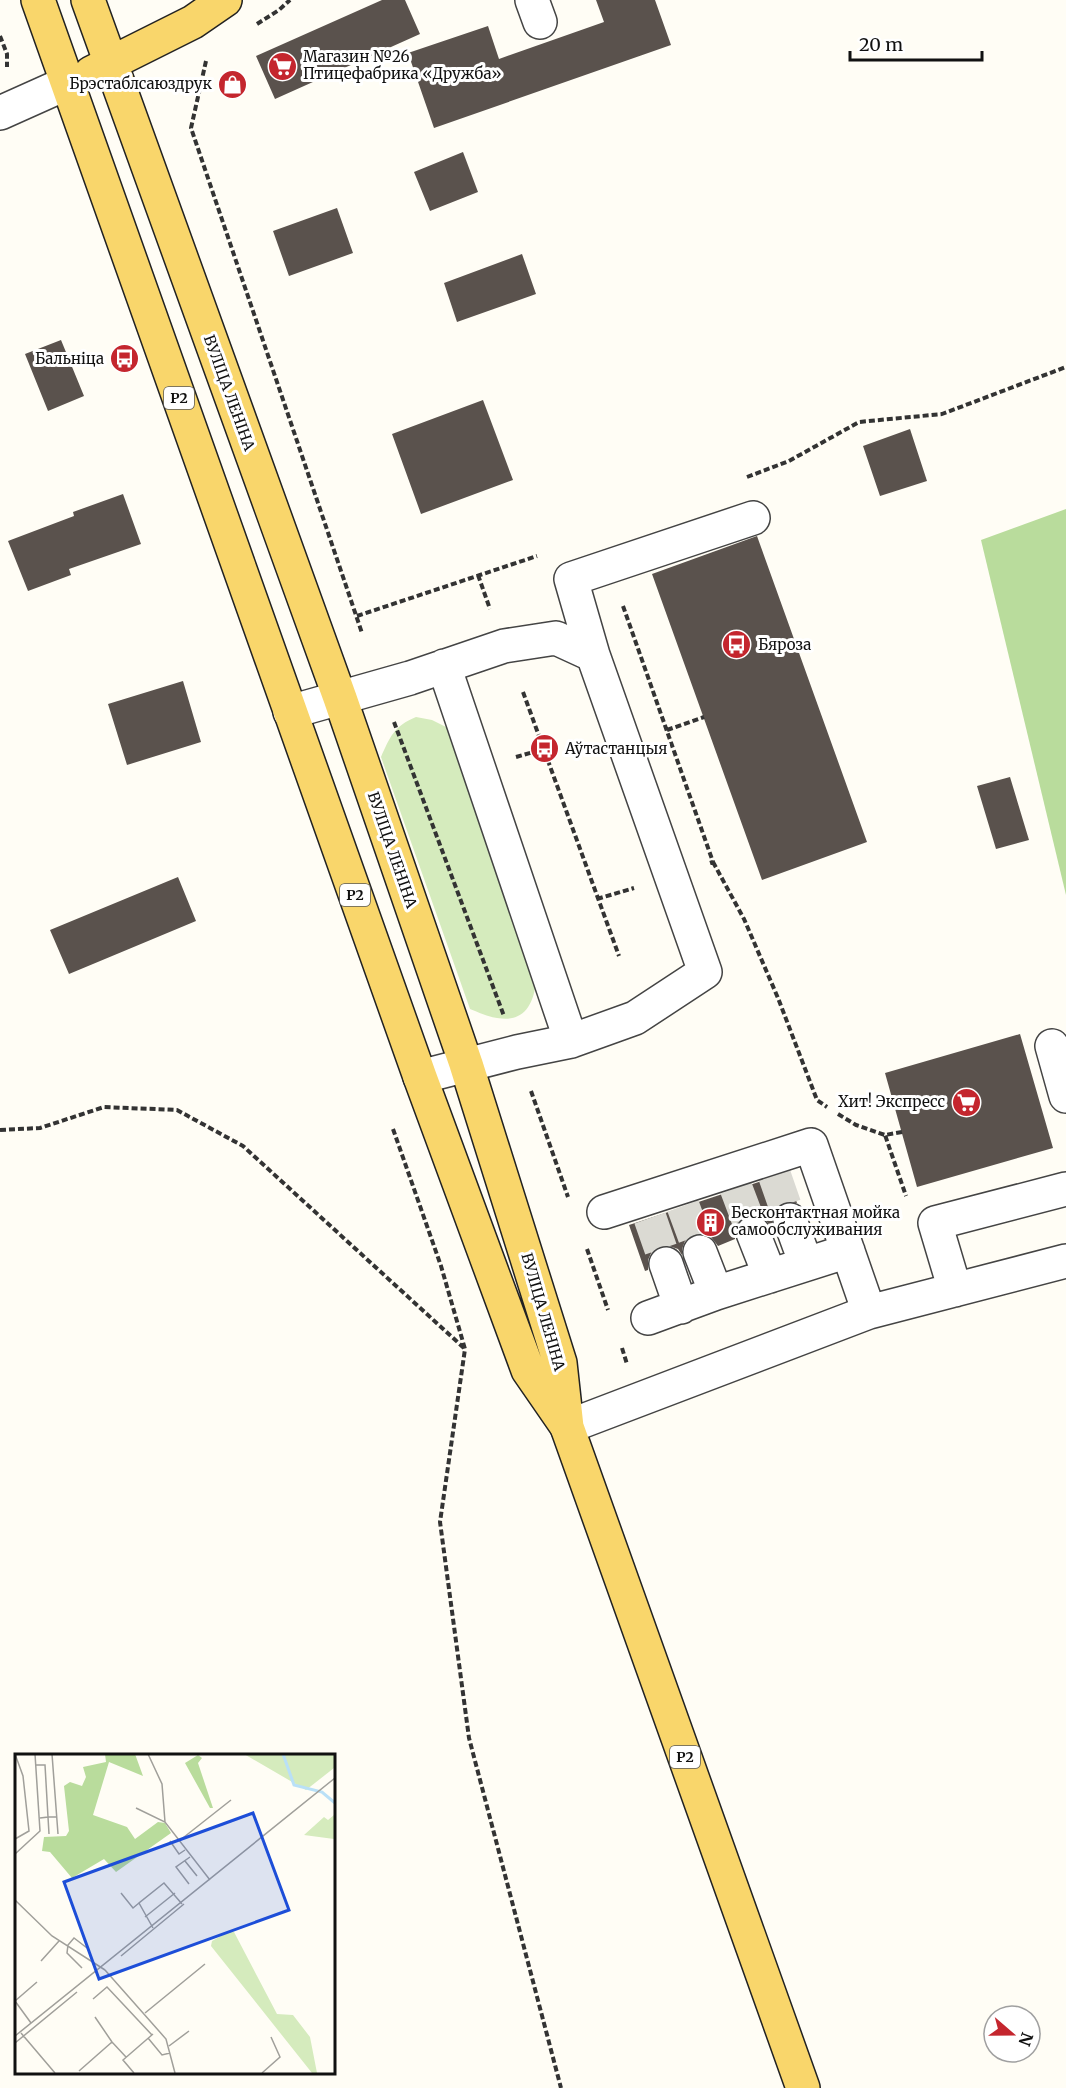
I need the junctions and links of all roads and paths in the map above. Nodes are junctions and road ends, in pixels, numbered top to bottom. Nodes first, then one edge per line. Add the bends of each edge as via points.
1 (38, 0) edge
2 (88, 0) edge
3 (225, 0) edge
4 (0, 36) edge
5 (7, 54) dead end
6 (110, 64) junction
7 (67, 83) junction
8 (0, 113) edge
9 (1066, 367) edge
10 (747, 477) dead end
11 (753, 518) dead end
12 (593, 655) junction
13 (444, 666) junction
14 (523, 692) dead end
15 (339, 698) junction
16 (290, 712) junction
17 (704, 717) dead end
18 (667, 730) dead end
19 (713, 862) dead end
20 (619, 956) dead end
21 (571, 1041) junction
22 (1052, 1046) dead end
23 (466, 1064) junction
24 (420, 1077) junction
25 (1066, 1095) edge
26 (0, 1130) edge
27 (885, 1136) dead end
28 (1066, 1189) edge
29 (604, 1212) dead end
30 (790, 1220) tunnel mouth
31 (753, 1233) tunnel mouth
32 (848, 1251) junction
33 (700, 1252) tunnel mouth
34 (666, 1264) tunnel mouth
35 (806, 1264) junction
36 (1064, 1267) edge
37 (770, 1276) junction
38 (955, 1290) junction
39 (716, 1293) junction
40 (681, 1307) junction
41 (869, 1312) junction
42 (648, 1318) dead end
43 (567, 1426) junction
44 (561, 2088) edge
45 (803, 2088) edge

1 - 7 main road, ВУЛІЦА ЛЕНІНА / Р2
2 - 6 main road, ВУЛІЦА ЛЕНІНА / Р2
3 - 6 main road via 193,22
4 - 5 path
6 - 7 main road
6 - 15 main road, ВУЛІЦА ЛЕНІНА / Р2
7 - 8 street
7 - 16 main road, ВУЛІЦА ЛЕНІНА / Р2
9 - 10 path via 942,414 859,422 789,461
11 - 12 street via 571,579
12 - 13 street via 556,638 504,646
12 - 21 street via 705,972 635,1018
13 - 15 street
13 - 21 street
14 - 20 path
15 - 16 street
15 - 23 main road, ВУЛІЦА ЛЕНІНА / Р2
16 - 24 main road, ВУЛІЦА ЛЕНІНА / Р2
17 - 18 path
19 - 27 path via 744,919 817,1100 856,1125
21 - 23 street
22 - 25 street
23 - 24 street
23 - 43 main road, ВУЛІЦА ЛЕНІНА / Р2 via 560,1363
24 - 43 main road, ВУЛІЦА ЛЕНІНА / Р2 via 528,1370
26 - 44 path via 40,1128 104,1107 177,1110 243,1146 465,1349 440,1522 469,1738
28 - 38 street via 935,1222
29 - 32 street via 647,1209 771,1167 811,1145
30 - 35 street
31 - 37 street
32 - 35 street
32 - 41 street
33 - 39 street
34 - 40 street
35 - 37 street
36 - 38 street
37 - 39 street
38 - 41 street
39 - 40 street
40 - 42 street
41 - 43 street
43 - 45 main road, Р2

